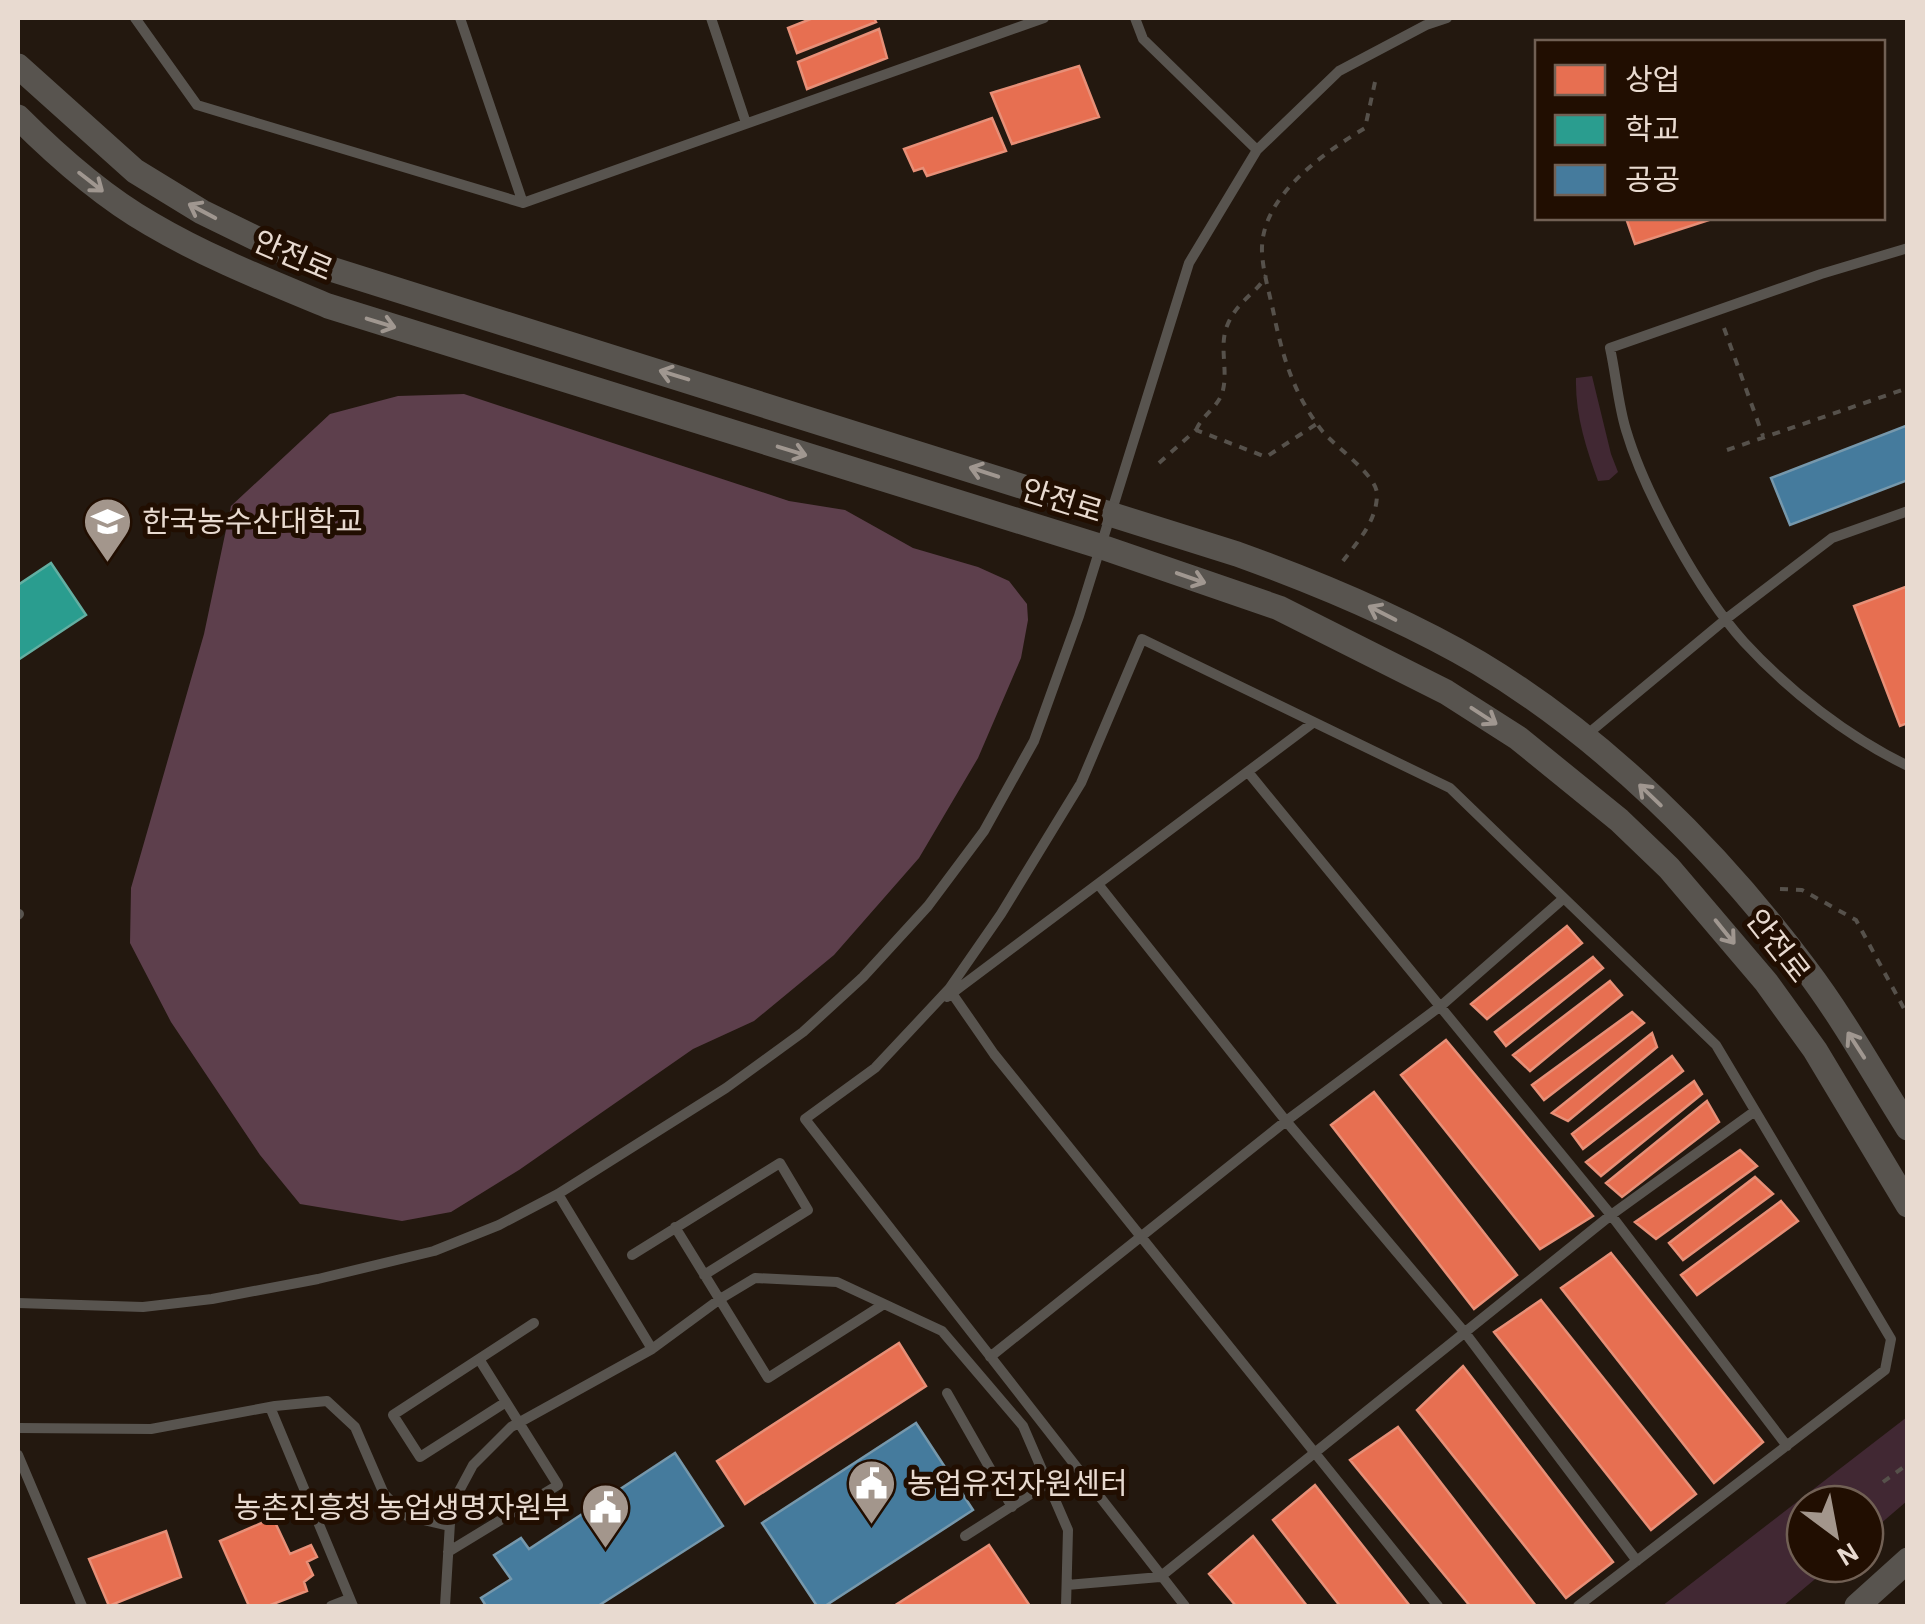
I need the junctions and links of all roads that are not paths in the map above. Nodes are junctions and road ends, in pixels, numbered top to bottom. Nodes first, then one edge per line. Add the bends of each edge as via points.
1 (135, 18) edge
2 (460, 18) edge
3 (711, 18) edge
4 (1044, 18) edge
5 (1136, 18) edge
6 (1447, 18) edge
7 (18, 66) edge
8 (18, 117) edge
9 (746, 123) junction
10 (1257, 150) junction
11 (523, 202) junction
12 (1908, 248) edge
13 (1908, 511) edge
14 (1110, 512) junction
15 (1099, 546) junction
16 (1726, 619) junction
17 (1314, 722) junction
18 (1583, 738) junction
19 (1908, 766) edge
20 (1248, 772) junction
21 (1098, 884) junction
22 (1564, 898) junction
23 (951, 991) junction
24 (1442, 1005) junction
25 (1755, 1111) junction
26 (1286, 1122) junction
27 (1908, 1128) edge
28 (558, 1194) junction
29 (1908, 1205) edge
30 (1611, 1215) junction
31 (675, 1227) junction
32 (1142, 1238) junction
33 (632, 1254) dead end
34 (704, 1274) junction
35 (720, 1299) junction
36 (18, 1303) edge
37 (884, 1304) junction
38 (534, 1323) dead end
39 (1466, 1334) junction
40 (652, 1349) junction
41 (990, 1357) junction
42 (479, 1359) junction
43 (947, 1392) dead end
44 (506, 1402) junction
45 (270, 1407) junction
46 (519, 1422) junction
47 (18, 1428) edge
48 (1787, 1446) junction
49 (1317, 1453) junction
50 (18, 1455) edge
51 (1048, 1483) junction
52 (1012, 1507) junction
53 (450, 1526) junction
54 (965, 1536) dead end
55 (448, 1552) junction
56 (1908, 1560) edge
57 (1637, 1562) junction
58 (1160, 1576) junction
59 (1067, 1585) junction
60 (351, 1602) edge
61 (82, 1606) edge
62 (331, 1606) edge
63 (445, 1606) edge
64 (1066, 1606) edge
65 (1185, 1606) edge
66 (1438, 1606) edge
67 (1578, 1606) edge
68 (1857, 1606) edge

1 - 11 lane via 197,105
2 - 11 lane
3 - 9 lane
4 - 9 lane
5 - 10 lane via 1143,39
6 - 10 lane via 1340,71
14 -> 7 street, 안전로 via 296,258 134,172
8 -> 15 street, 안전로 via 52,152 150,224 328,306
9 - 11 lane
10 - 14 lane via 1189,263
12 - 16 lane via 1610,348 1626,430 1662,517
13 - 16 lane via 1832,538
14 - 15 lane
18 -> 14 street, 안전로 via 1479,664 1348,596
15 - 28 lane via 1034,740 984,831 928,906 804,1032
15 -> 29 street, 안전로 via 1280,608 1446,692 1518,738 1619,820 1766,982
16 - 18 lane
16 - 19 lane via 1815,706
17 - 20 lane
17 - 22 lane via 1450,788
17 - 23 lane via 1142,640 1081,783
27 -> 18 street, 안전로 via 1806,970 1748,896 1658,801
20 - 21 lane
20 - 24 lane
21 - 23 lane
21 - 26 lane
22 - 24 lane
22 - 25 lane via 1716,1045
23 - 32 lane
23 - 41 lane via 875,1068 806,1119
24 - 26 lane
24 - 30 lane
25 - 30 lane
25 - 48 lane via 1891,1339 1885,1370
26 - 32 lane
26 - 39 lane
28 - 36 lane via 434,1251 318,1279 143,1307
28 - 40 lane
30 - 39 lane
30 - 48 lane
31 - 33 lane
31 - 34 lane
31 - 34 lane via 780,1163 808,1210
32 - 41 lane
32 - 49 lane
34 - 35 lane
35 - 37 lane via 755,1278 837,1282
35 - 37 lane via 768,1378
35 - 40 lane
37 - 51 lane via 942,1331 1023,1426
38 - 42 lane
39 - 49 lane
39 - 57 lane
40 - 46 lane
41 - 58 lane
42 - 44 lane
42 - 44 lane via 393,1415 420,1457
43 - 52 lane
44 - 46 lane
45 - 47 lane via 151,1429
45 - 53 lane via 327,1401 355,1427 384,1494 406,1516
45 - 60 lane
46 - 53 lane via 473,1465 451,1506
46 - 55 lane via 558,1484
48 - 57 lane
49 - 58 lane
49 - 66 lane
50 - 61 lane
51 - 52 lane
51 - 59 lane via 1068,1530
52 - 54 lane
53 - 55 lane
55 - 63 lane
56 - 68 street
57 - 67 lane
58 - 59 lane
58 - 65 lane
59 - 64 lane
60 - 62 lane

